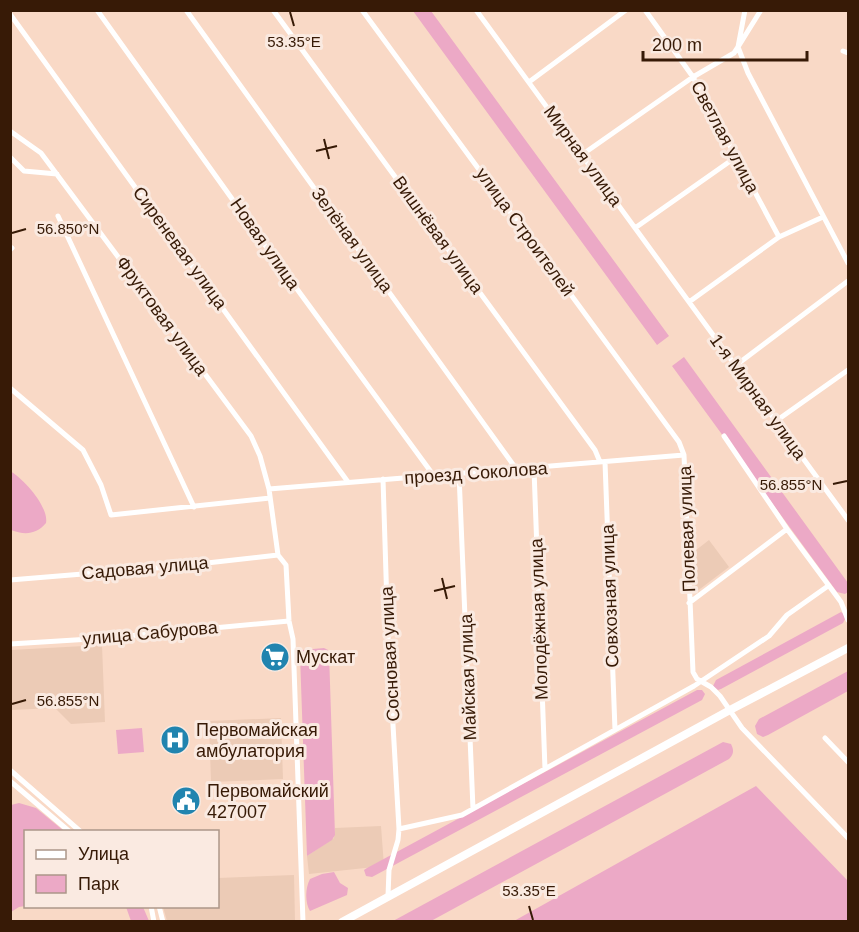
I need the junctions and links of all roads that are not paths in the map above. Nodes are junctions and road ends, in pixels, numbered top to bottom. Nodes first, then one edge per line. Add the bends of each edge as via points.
1 (97, 10) edge
2 (186, 10) edge
3 (273, 10) edge
4 (362, 10) edge
5 (476, 10) edge
6 (626, 10) edge
7 (645, 10) edge
8 (745, 10) edge
9 (761, 10) edge
10 (10, 14) edge
11 (738, 47) junction
12 (693, 77) junction
13 (529, 82) junction
14 (10, 131) edge
15 (583, 154) junction
16 (736, 157) junction
17 (10, 158) edge
18 (57, 174) junction
19 (58, 216) dead end
20 (823, 217) junction
21 (636, 228) junction
22 (779, 237) junction
23 (849, 263) edge
24 (849, 281) edge
25 (689, 302) junction
26 (735, 366) junction
27 (849, 370) edge
28 (10, 388) edge
29 (776, 422) junction
30 (724, 436) dead end
31 (684, 455) junction
32 (602, 462) junction
33 (534, 469) junction
34 (516, 470) junction
35 (459, 474) junction
36 (434, 476) junction
37 (383, 479) junction
38 (348, 482) junction
39 (269, 489) junction
40 (270, 498) junction
41 (194, 507) junction
42 (849, 520) edge
43 (787, 529) junction
44 (279, 555) junction
45 (10, 580) edge
46 (828, 586) junction
47 (689, 603) junction
48 (849, 620) edge
49 (289, 621) junction
50 (10, 644) edge
51 (849, 648) edge
52 (702, 681) junction
53 (730, 710) junction
54 (615, 730) junction
55 (825, 738) dead end
56 (849, 762) edge
57 (545, 769) junction
58 (10, 771) edge
59 (10, 781) edge
60 (473, 809) junction
61 (411, 827) junction
62 (399, 829) junction
63 (69, 830) edge
64 (80, 830) edge
65 (849, 838) edge
66 (398, 840) junction
67 (388, 896) junction
68 (303, 921) edge
69 (342, 921) edge

1 - 36 street, Новая улица
2 - 34 street, Зелёная улица
3 - 32 street, Вишнёвая улица
4 - 31 street, улица Строителей via 679,442
5 - 13 street, Мирная улица
6 - 13 street
7 - 12 street, Светлая улица
8 - 11 street
9 - 11 street
10 - 38 street, Сиреневая улица
11 - 12 street
11 - 20 street
12 - 15 street
12 - 16 street, Светлая улица
13 - 15 street, Мирная улица
14 - 18 street, Фруктовая улица via 41,153
15 - 21 street, Мирная улица
16 - 21 street
16 - 22 street, Светлая улица
17 - 18 street via 24,171
18 - 39 street, Фруктовая улица via 251,436
19 - 41 street
20 - 22 street
20 - 23 street
21 - 25 street, Мирная улица
22 - 25 street
24 - 26 street
25 - 26 street, 1-я Мирная улица
26 - 29 street, 1-я Мирная улица
27 - 29 street
28 - 41 street via 83,450 111,515
29 - 42 street, 1-я Мирная улица
30 - 43 street
31 - 32 street, проезд Соколова
31 - 47 street, Полевая улица
32 - 33 street, проезд Соколова
32 - 54 street, Совхозная улица
33 - 34 street, проезд Соколова
33 - 57 street, Молодёжная улица
34 - 35 street, проезд Соколова
35 - 36 street, проезд Соколова
35 - 60 street, Майская улица
36 - 37 street, проезд Соколова
37 - 38 street, проезд Соколова
37 - 62 street, Сосновая улица
38 - 39 street, проезд Соколова
39 - 40 street, Фруктовая улица
40 - 41 street
40 - 44 street, Фруктовая улица
43 - 46 street
43 - 47 street, Полевая улица
44 - 45 street, Садовая улица
44 - 49 street, Фруктовая улица via 286,565
46 - 48 street
46 - 52 street via 787,615 769,636
47 - 52 street, Полевая улица via 693,672
49 - 50 street, улица Сабурова
49 - 68 street, Фруктовая улица via 293,639
51 - 53 street
52 - 53 street
52 - 54 street
53 - 65 street via 742,728
53 - 67 street
54 - 57 street
55 - 56 street
57 - 60 street
58 - 64 street
59 - 63 street
60 - 61 street via 454,818
61 - 62 street
61 - 66 street
62 - 66 street, Сосновая улица
66 - 67 street, Сосновая улица via 389,870
67 - 69 street

